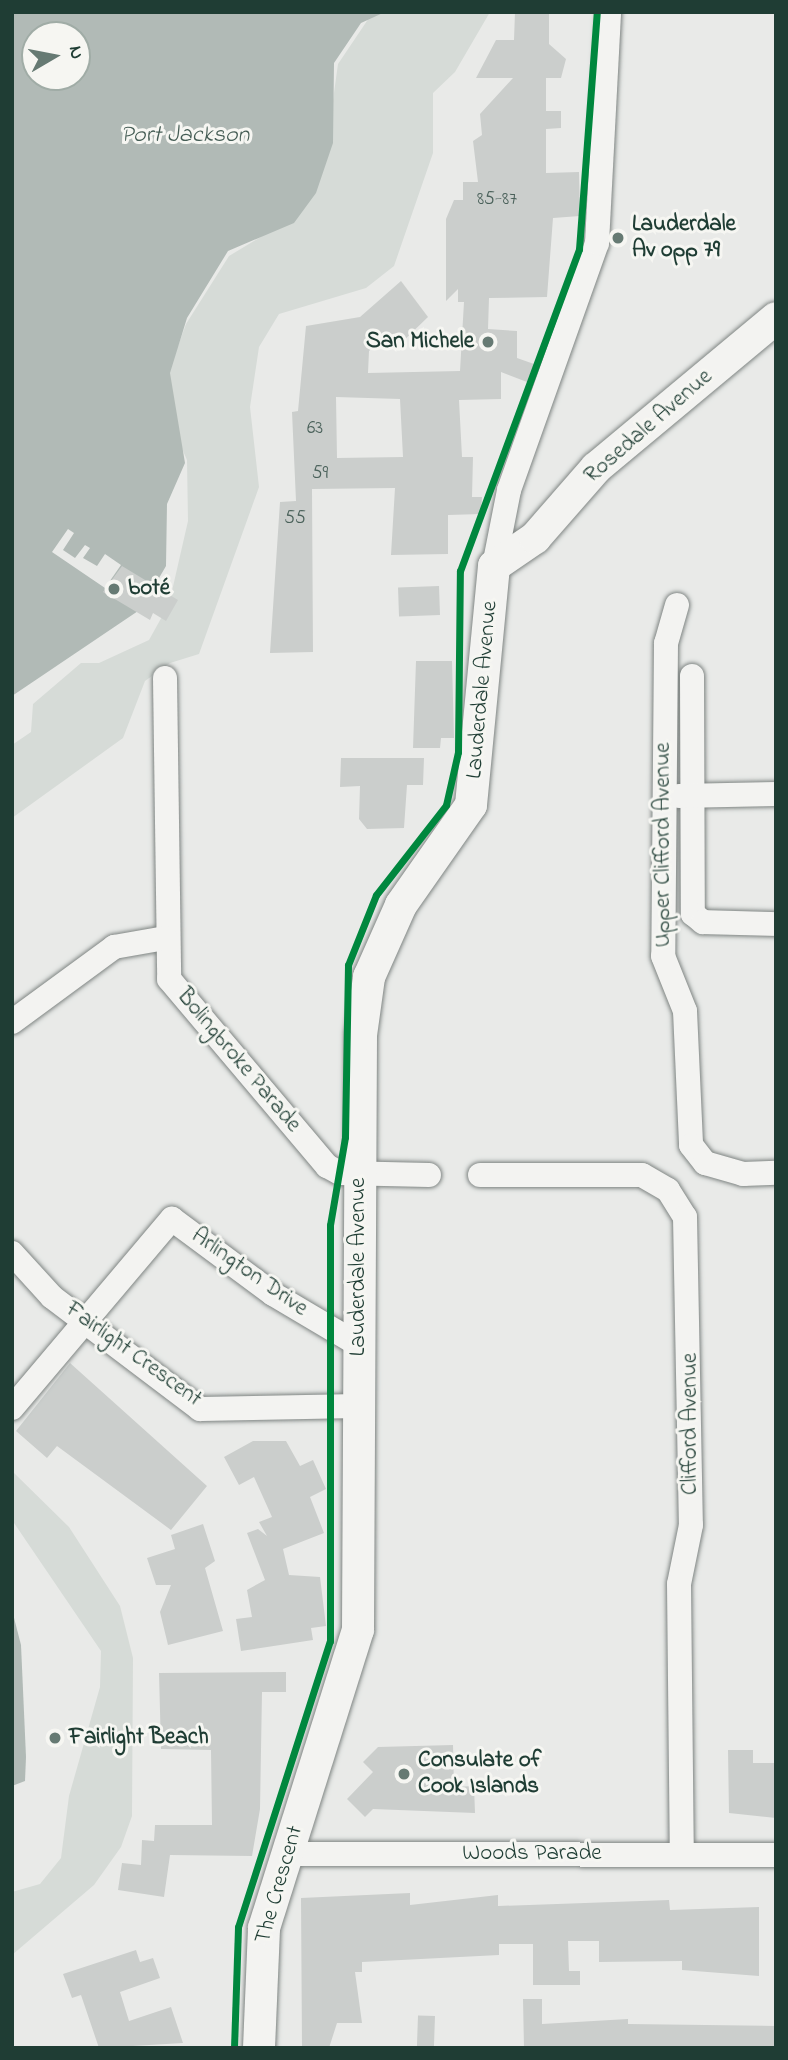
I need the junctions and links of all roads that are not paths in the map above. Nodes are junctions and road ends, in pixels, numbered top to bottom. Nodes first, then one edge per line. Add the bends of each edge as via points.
1 (609, 12) edge
2 (776, 318) edge
3 (494, 566) junction
4 (677, 605) dead end
5 (692, 676) dead end
6 (165, 678) dead end
7 (776, 794) edge
8 (664, 796) junction
9 (692, 796) junction
10 (776, 924) edge
11 (165, 939) junction
12 (12, 1022) edge
13 (776, 1173) edge
14 (359, 1174) junction
15 (429, 1175) dead end
16 (480, 1175) dead end
17 (12, 1253) edge
18 (85, 1321) junction
19 (359, 1345) junction
20 (359, 1406) junction
21 (12, 1408) edge
22 (303, 1807) joint
23 (287, 1854) junction
24 (682, 1854) junction
25 (776, 1855) edge
26 (259, 2048) edge

1 - 3 street, Lauderdale Avenue via 597,243 509,490
2 - 3 main road, Rosedale Avenue via 596,468 535,538
3 - 14 main road, Lauderdale Avenue via 471,805 401,905 369,977 361,1035
4 - 8 street, Upper Clifford Avenue via 666,643
5 - 9 street
6 - 11 street, Bolingbroke Parade
7 - 9 street
8 - 9 street
8 - 13 street, Upper Clifford Avenue via 663,956 685,1011 685,1109 691,1145 705,1163 743,1174
9 - 10 street via 693,914 703,922
11 - 12 street via 114,947
11 - 14 street, Bolingbroke Parade via 169,979 193,1013 327,1166
14 - 15 street, Bolingbroke Parade
14 - 19 main road, Lauderdale Avenue
16 - 24 street, Clifford Avenue via 642,1175 668,1190 685,1217 691,1525 679,1584
17 - 18 street, Fairlight Crescent
18 - 19 street, Arlington Drive via 172,1219 273,1294
18 - 20 street, Fairlight Crescent via 200,1409
18 - 21 street, Arlington Drive
19 - 20 main road, Lauderdale Avenue
20 - 22 main road, Lauderdale Avenue via 358,1630
22 - 23 main road, The Crescent
23 - 24 street, Woods Parade
23 - 26 main road, The Crescent via 261,1946
24 - 25 street, Woods Parade

